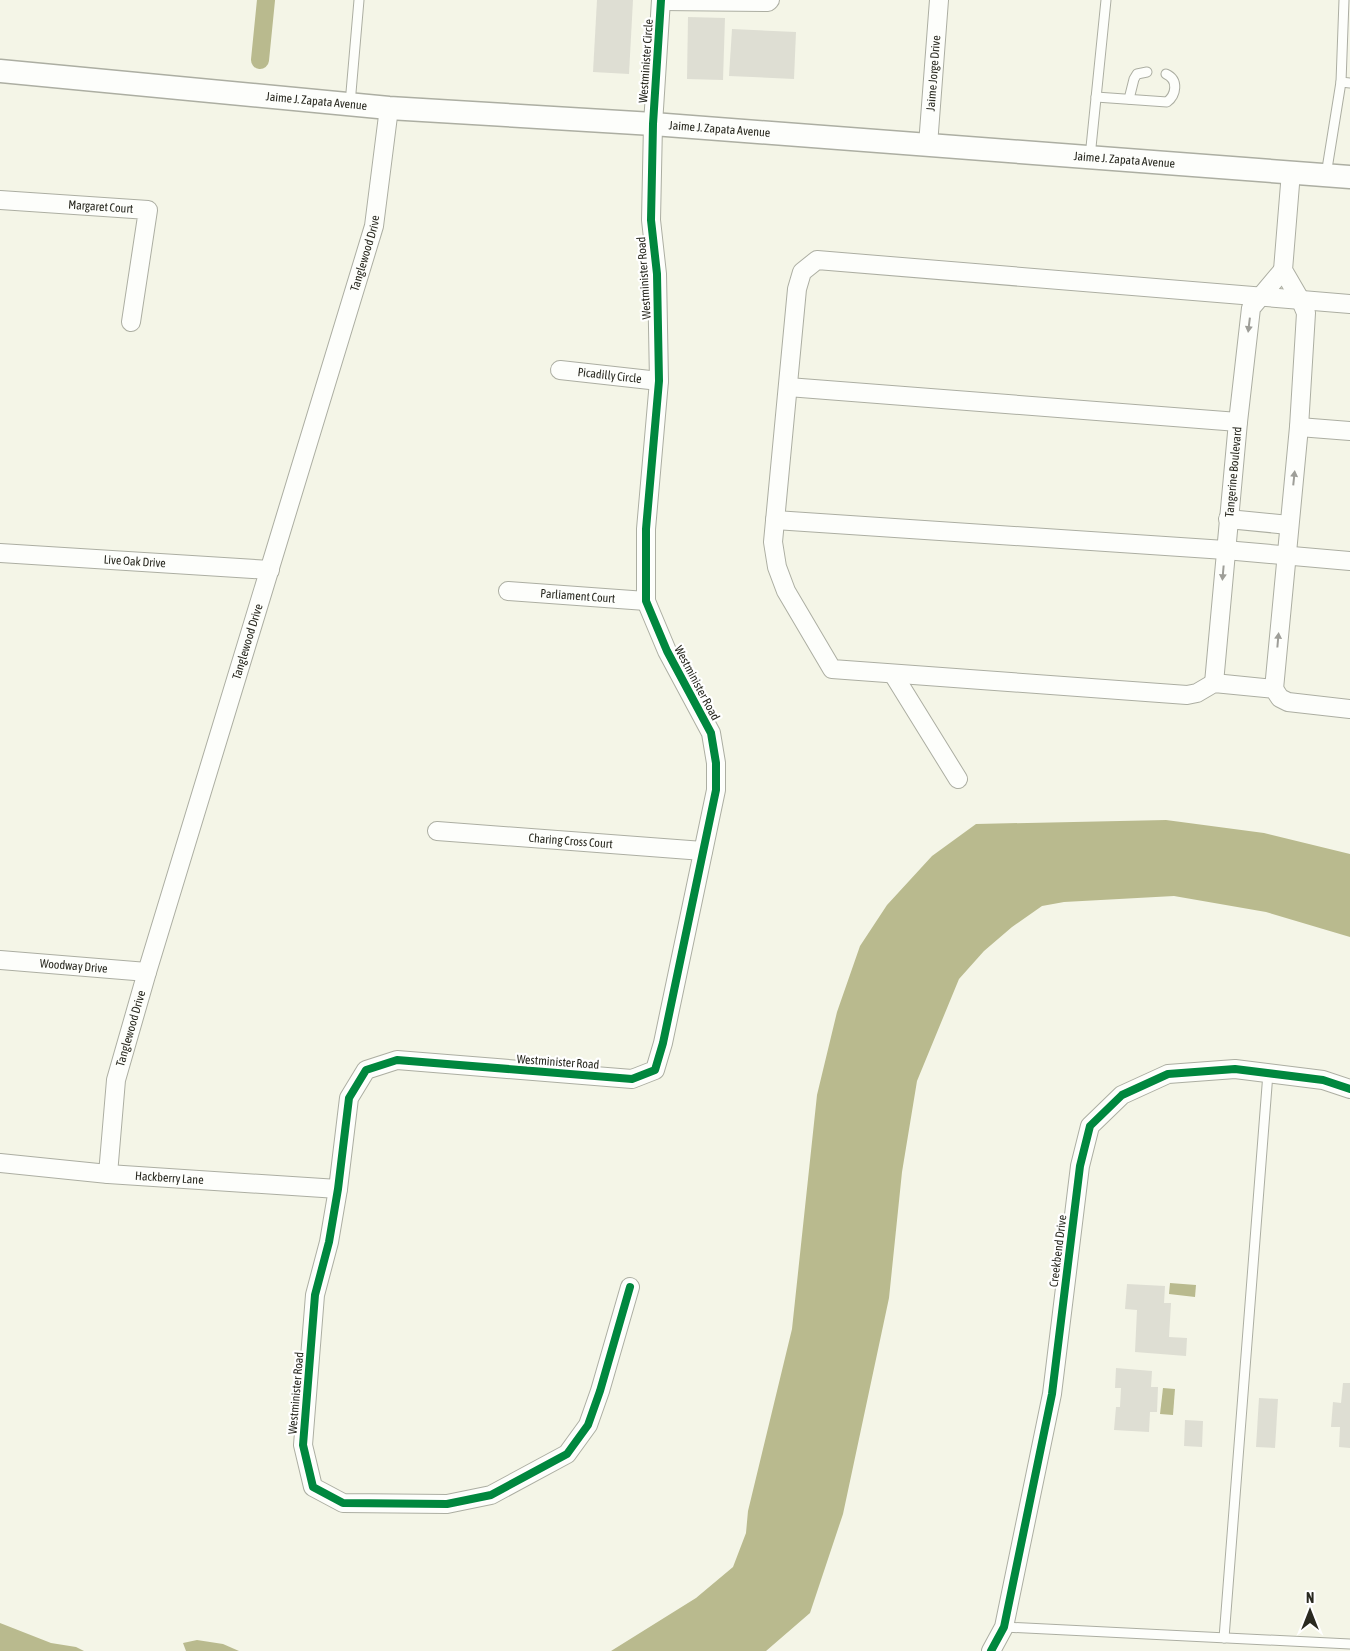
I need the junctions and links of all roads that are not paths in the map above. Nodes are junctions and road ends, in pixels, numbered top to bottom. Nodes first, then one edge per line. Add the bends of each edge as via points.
1 (359, 0) edge
2 (770, 0) edge
3 (939, 0) edge
4 (1106, 0) edge
5 (1344, 0) edge
6 (661, 1) edge
7 (0, 71) edge
8 (1147, 72) dead end
9 (1166, 74) dead end
10 (1346, 83) edge
11 (1096, 97) junction
12 (1129, 99) junction
13 (350, 104) junction
14 (389, 108) junction
15 (652, 124) junction
16 (928, 145) junction
17 (1090, 157) junction
18 (1291, 172) junction
19 (1326, 175) junction
20 (1350, 177) edge
21 (0, 200) edge
22 (1283, 270) junction
23 (1259, 298) junction
24 (1301, 301) junction
25 (1350, 304) edge
26 (131, 322) dead end
27 (560, 370) dead end
28 (659, 381) junction
29 (788, 387) junction
30 (1238, 422) junction
31 (1299, 427) junction
32 (1350, 431) edge
33 (1228, 519) junction
34 (775, 520) junction
35 (1289, 525) junction
36 (1225, 550) junction
37 (0, 553) edge
38 (1286, 556) junction
39 (1350, 561) edge
40 (270, 570) junction
41 (508, 591) dead end
42 (646, 601) junction
43 (893, 674) junction
44 (1214, 683) junction
45 (1274, 689) junction
46 (1350, 710) edge
47 (958, 779) dead end
48 (437, 830) dead end
49 (703, 851) junction
50 (0, 960) edge
51 (147, 972) junction
52 (1268, 1074) junction
53 (1350, 1089) edge
54 (0, 1163) edge
55 (108, 1174) junction
56 (338, 1189) junction
57 (630, 1287) dead end
58 (1004, 1626) junction
59 (1224, 1638) junction
60 (1350, 1644) edge
61 (990, 1651) edge

1 - 13 lane
2 - 6 street
3 - 16 street, Jaime Jorge Drive
4 - 11 lane
5 - 10 lane
6 - 15 street, Westminister Circle
7 - 13 street, Jaime J. Zapata Avenue
8 - 12 lane via 1137,74
9 - 12 lane via 1174,82 1175,90 1167,102
10 - 19 lane
11 - 12 lane
11 - 17 lane
13 - 14 street, Jaime J. Zapata Avenue
14 - 15 street, Jaime J. Zapata Avenue
14 - 40 street, Tanglewood Drive via 374,226
15 - 16 street, Jaime J. Zapata Avenue
15 - 28 street, Westminister Road via 650,220 657,274
16 - 17 street, Jaime J. Zapata Avenue
17 - 18 street, Jaime J. Zapata Avenue
18 - 19 street, Jaime J. Zapata Avenue
18 - 22 street
19 - 20 street, Jaime J. Zapata Avenue
21 - 26 street, Margaret Court via 148,210
22 - 23 street, Tangerine Boulevard
22 - 24 street
23 - 24 street
23 - 29 street via 817,260 802,272 797,289
23 -> 30 street, Tangerine Boulevard via 1251,308
24 - 25 street
24 - 31 street via 1306,313
27 - 28 street, Picadilly Circle
28 - 42 street, Westminister Road via 646,528
29 - 30 street
29 - 34 street
30 - 33 street, Tangerine Boulevard
31 - 32 street
35 -> 31 street
33 - 35 street
33 - 36 street, Tangerine Boulevard
34 - 36 street
34 - 43 street via 773,542 786,591 832,669
35 - 38 street
36 - 38 street
36 -> 44 street, Tangerine Boulevard
37 - 40 street, Live Oak Drive
38 - 39 street
45 -> 38 street
40 - 51 street, Tanglewood Drive
41 - 42 street, Parliament Court
42 - 49 street, Westminister Road via 667,651 711,733 716,790
43 - 44 street via 1187,694 1198,693
43 - 47 street
44 - 45 street
45 - 46 street via 1280,698 1288,702
48 - 49 street, Charing Cross Court
49 - 56 street, Westminister Road via 655,1070 632,1079 397,1060 366,1070 349,1098
50 - 51 street, Woodway Drive
51 - 55 street, Tanglewood Drive via 116,1080
52 - 53 street, Creekbend Drive via 1323,1080
52 - 58 street, Creekbend Drive via 1235,1069 1168,1074 1122,1095 1090,1126 1080,1166 1052,1394
52 - 59 lane
54 - 55 street, Hackberry Lane
55 - 56 street, Hackberry Lane
56 - 57 street, Westminister Road via 315,1295 303,1445 313,1487 343,1504 446,1504 491,1495 567,1454 588,1425
58 - 59 lane
58 - 61 street, Creekbend Drive
59 - 60 lane

